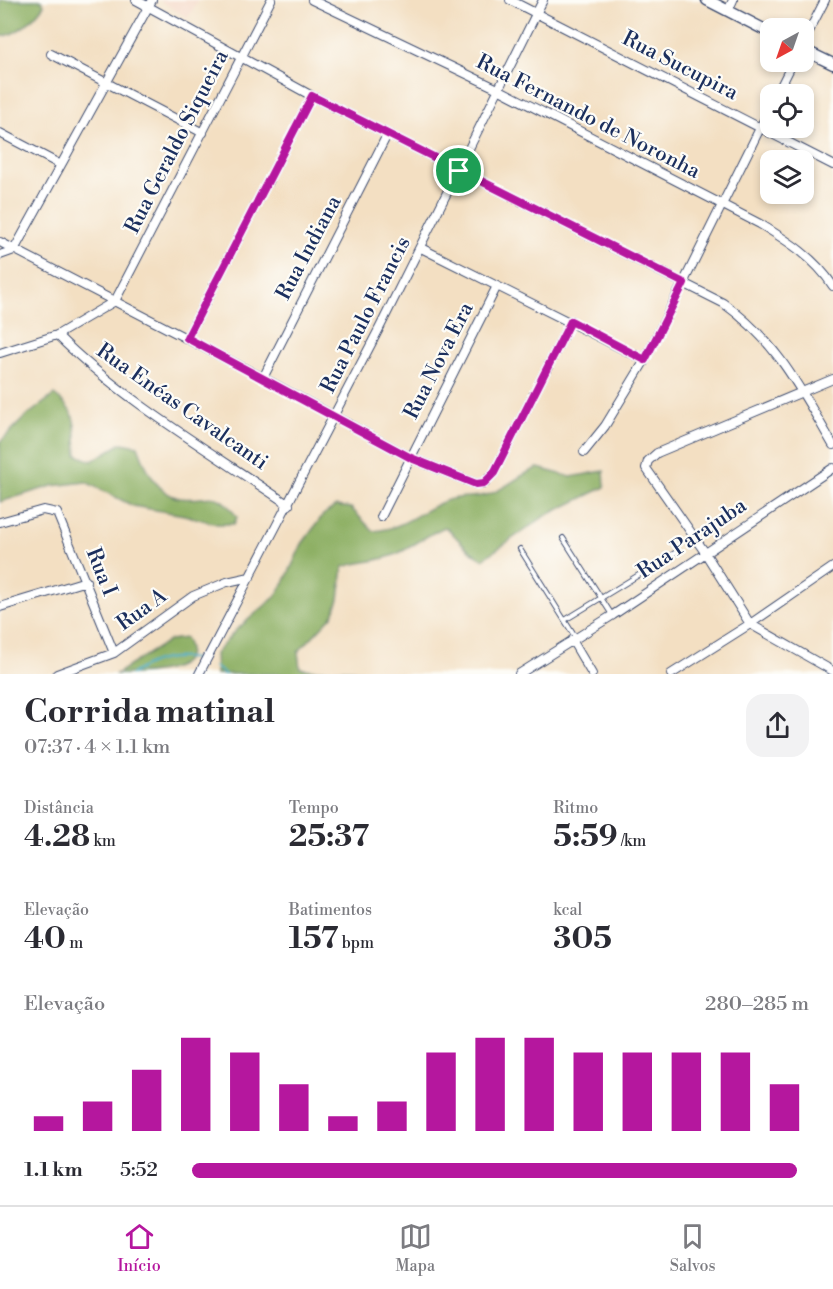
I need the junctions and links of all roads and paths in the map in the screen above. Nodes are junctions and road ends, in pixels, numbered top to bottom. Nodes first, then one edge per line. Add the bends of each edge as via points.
1 (136, 0) edge
2 (271, 0) edge
3 (312, 0) edge
4 (510, 0) edge
5 (543, 0) edge
6 (707, 0) edge
7 (733, 0) edge
8 (825, 0) edge
9 (150, 3) edge
10 (728, 11) junction
11 (536, 13) junction
12 (814, 21) edge
13 (760, 27) edge
14 (51, 54) dead end
15 (814, 55) edge
16 (242, 56) junction
17 (833, 64) edge
18 (107, 82) junction
19 (498, 89) junction
20 (312, 96) junction
21 (760, 127) joint
22 (0, 133) edge
23 (203, 133) junction
24 (387, 135) junction
25 (781, 138) edge
26 (61, 165) junction
27 (833, 165) edge
28 (459, 171) junction
29 (719, 206) junction
30 (0, 242) edge
31 (421, 248) junction
32 (14, 250) junction
33 (0, 255) edge
34 (684, 283) junction
35 (497, 286) junction
36 (833, 286) edge
37 (115, 301) junction
38 (571, 321) junction
39 (57, 335) junction
40 (187, 338) junction
41 (0, 353) edge
42 (645, 360) junction
43 (263, 378) junction
44 (833, 379) edge
45 (804, 391) junction
46 (334, 418) junction
47 (833, 445) edge
48 (584, 452) dead end
49 (411, 458) junction
50 (833, 468) edge
51 (289, 504) junction
52 (381, 517) dead end
53 (0, 522) edge
54 (563, 538) dead end
55 (520, 549) dead end
56 (678, 551) dead end
57 (704, 551) junction
58 (833, 567) edge
59 (250, 577) junction
60 (86, 581) junction
61 (602, 598) junction
62 (0, 607) edge
63 (612, 615) junction
64 (565, 620) junction
65 (750, 624) junction
66 (574, 639) junction
67 (114, 653) junction
68 (832, 670) edge
69 (57, 674) edge
70 (199, 674) edge
71 (519, 674) edge
72 (592, 674) edge
73 (671, 674) edge

1 - 9 street
2 - 16 street, Rua Geraldo Siqueira
3 - 19 street, Rua Fernando de Noronha
4 - 11 street, Rua Sucupira
5 - 11 street, Rua Paulo Francis
6 - 10 street
7 - 10 street
8 - 12 street
9 - 16 street
9 - 18 street
10 - 13 street
11 - 19 street, Rua Paulo Francis
11 - 21 street, Rua Sucupira
14 - 18 street
15 - 17 street
16 - 20 street
16 - 23 street, Rua Geraldo Siqueira
18 - 23 street
18 - 26 street
19 - 28 street, Rua Paulo Francis
19 - 29 street, Rua Fernando de Noronha
20 - 24 street
20 - 40 street
21 - 29 street
22 - 26 street
23 - 37 street, Rua Geraldo Siqueira
24 - 28 street
24 - 43 street, Rua Indiana
25 - 27 street, Rua Sucupira
26 - 32 street
28 - 31 street, Rua Paulo Francis
28 - 34 street
29 - 34 street
29 - 36 street, Rua Fernando de Noronha via 795,245
30 - 32 street
31 - 35 street
31 - 46 street, Rua Paulo Francis
32 - 33 street
32 - 37 street
34 - 42 street
34 - 45 street via 723,303 747,322
35 - 38 street
35 - 49 street, Rua Nova Era
37 - 39 street
37 - 40 street
38 - 42 street
38 - 49 street via 494,473 479,484
39 - 41 street
39 - 51 street, Rua Enéas Cavalcanti via 151,410
40 - 43 street
42 - 48 street via 609,420
43 - 46 street
44 - 45 street
45 - 47 street
45 - 57 street via 648,460 646,468
46 - 49 street
46 - 51 street, Rua Paulo Francis
49 - 52 street, Rua Nova Era
50 - 57 street, Rua Parajuba
51 - 59 street, Rua Paulo Francis
53 - 60 street, Rua I via 50,509 57,513
54 - 61 lane
55 - 64 lane
56 - 61 lane
57 - 63 street, Rua Parajuba
57 - 65 street
58 - 65 street
59 - 67 street, Rua A via 193,596
59 - 70 street, Rua Paulo Francis
60 - 62 street
60 - 67 street, Rua I
61 - 63 lane
61 - 64 lane
63 - 66 street, Rua Parajuba
64 - 66 lane
65 - 68 street
65 - 73 street
66 - 71 street, Rua Parajuba
66 - 72 street
67 - 69 street, Rua A

